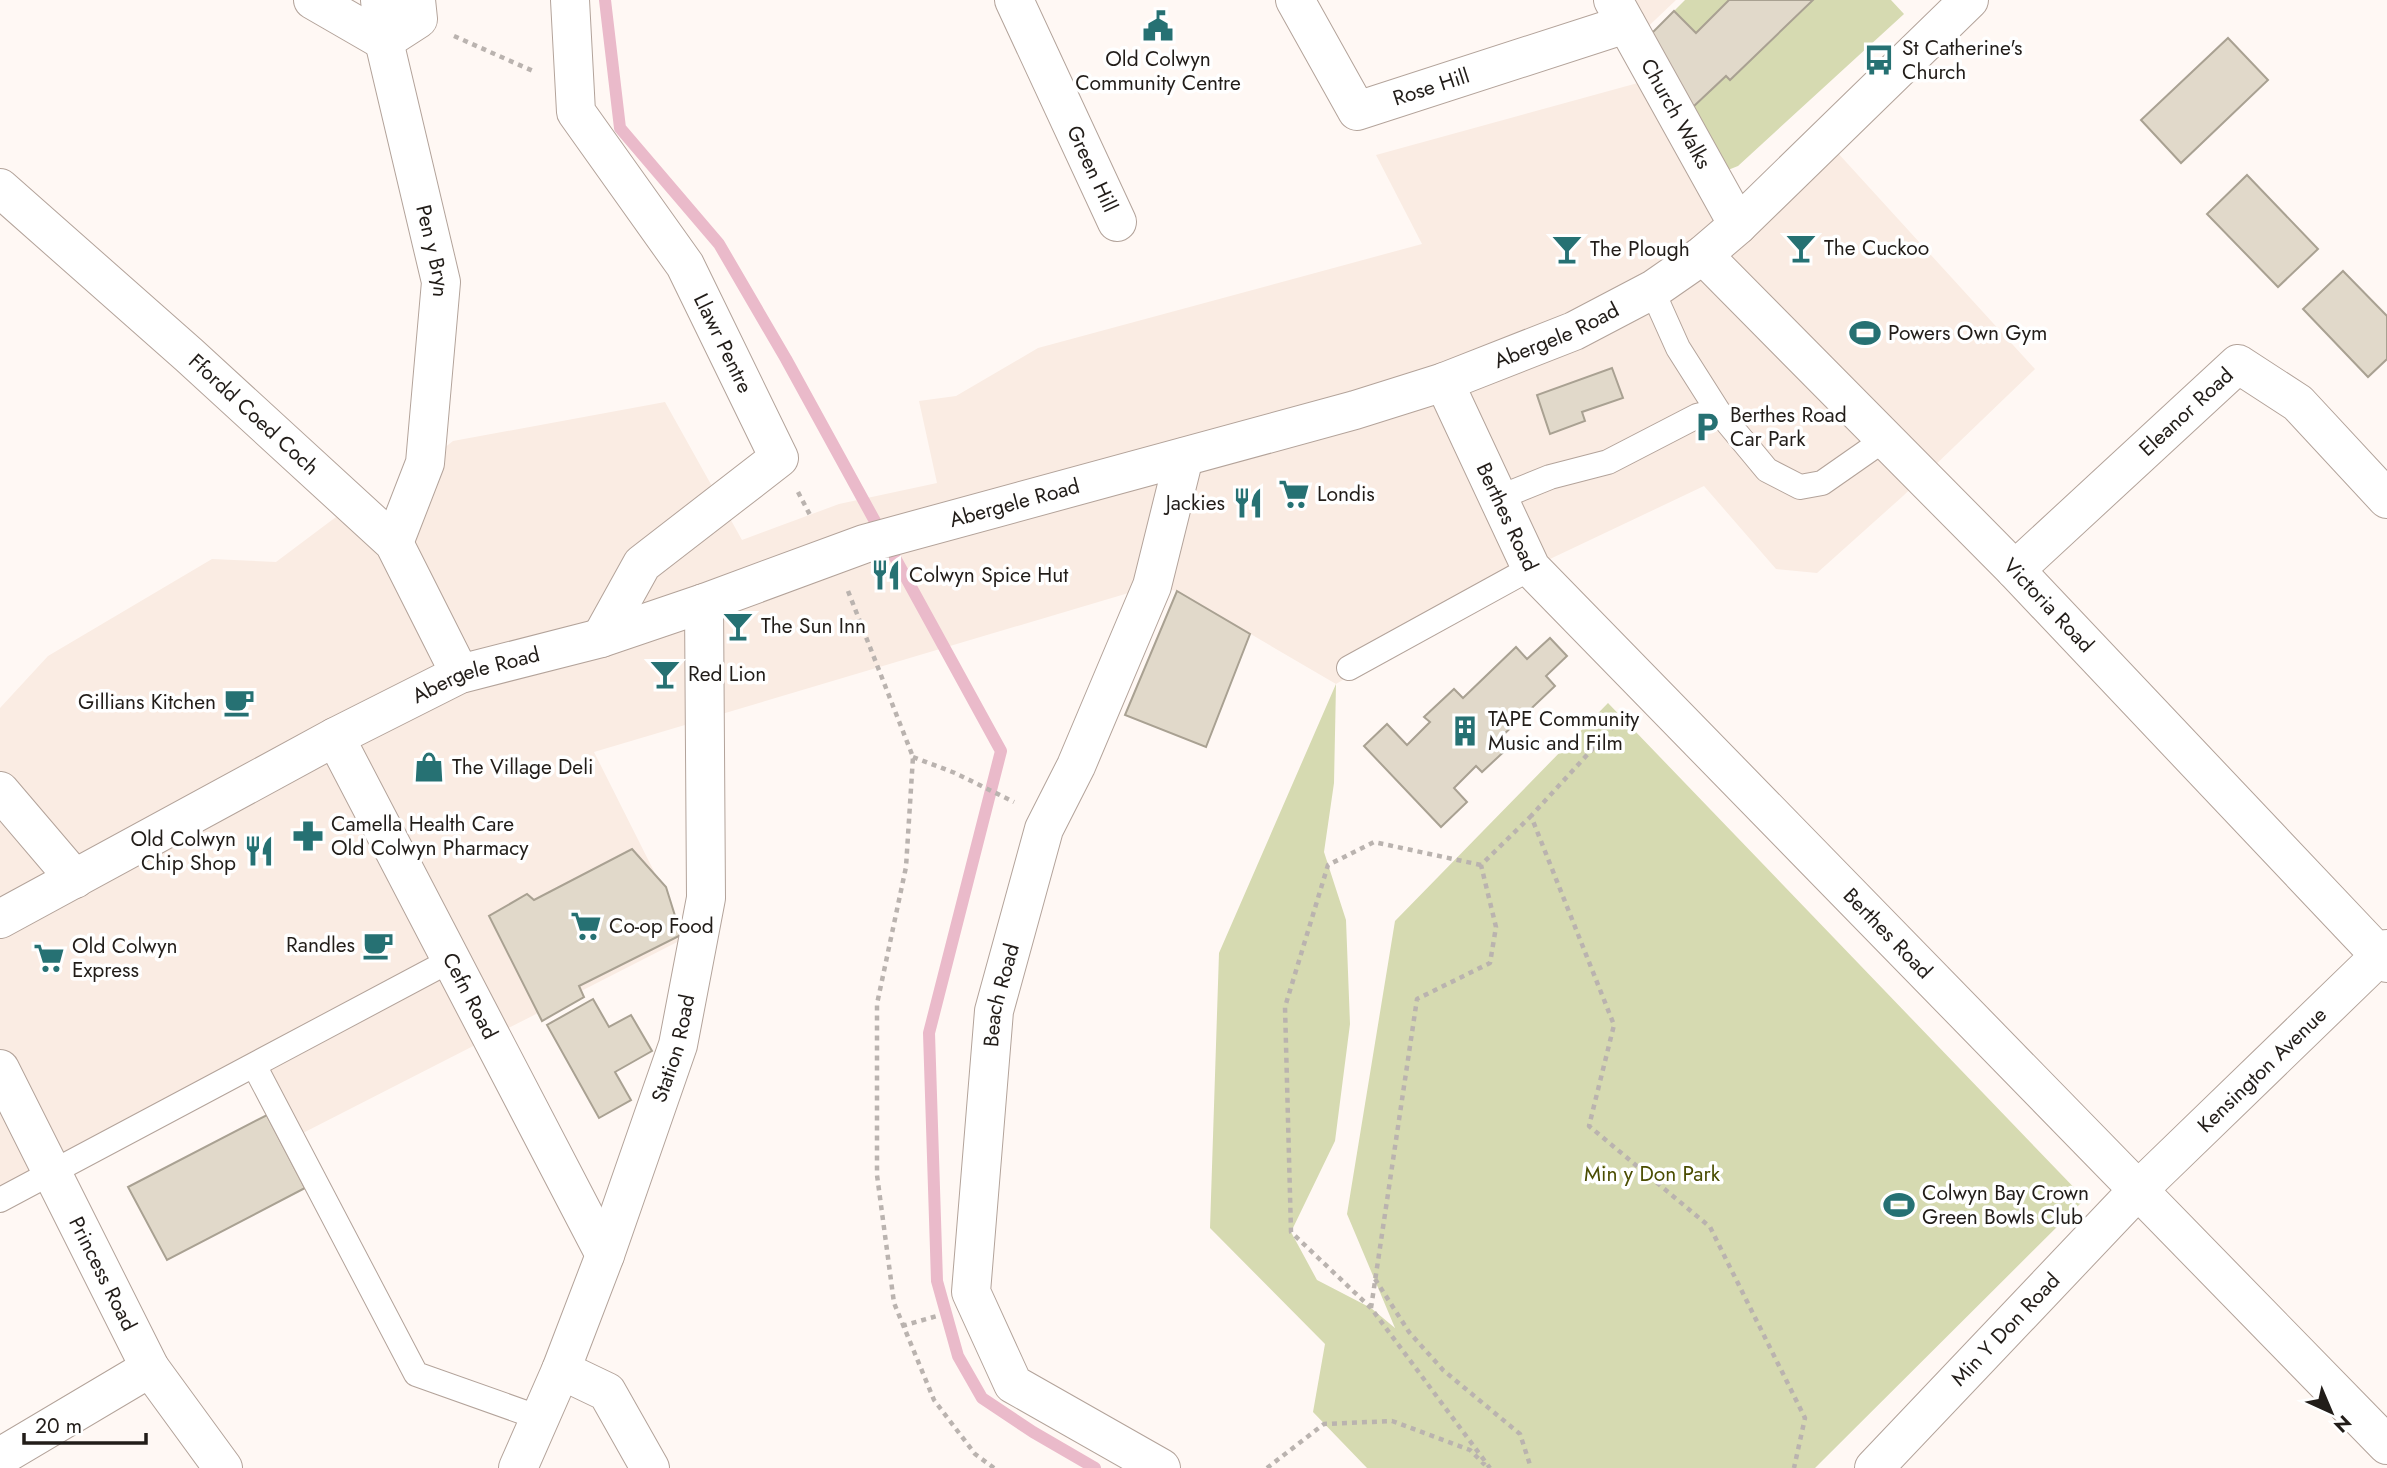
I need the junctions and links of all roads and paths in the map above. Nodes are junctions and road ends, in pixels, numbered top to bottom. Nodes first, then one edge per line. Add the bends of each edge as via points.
1 (313, 0) edge
2 (380, 0) edge
3 (570, 0) edge
4 (1014, 0) edge
5 (1295, 0) edge
6 (1969, 0) edge
7 (417, 10) edge
8 (1620, 12) edge
9 (384, 41) junction
10 (576, 112) junction
11 (0, 188) edge
12 (1117, 222) dead end
13 (1738, 225) junction
14 (1703, 255) junction
15 (1652, 290) junction
16 (1444, 382) junction
17 (1718, 411) junction
18 (1885, 439) junction
19 (1184, 457) junction
20 (1498, 498) junction
21 (2387, 499) edge
22 (394, 543) junction
23 (1531, 568) junction
24 (2015, 570) junction
25 (847, 587) dead end
26 (704, 603) junction
27 (601, 638) junction
28 (1349, 668) dead end
29 (460, 674) junction
30 (1648, 688) junction
31 (335, 737) junction
32 (913, 757) junction
33 (0, 791) edge
34 (1010, 800) dead end
35 (1531, 816) junction
36 (1481, 864) junction
37 (75, 879) junction
38 (0, 919) edge
39 (2385, 956) edge
40 (451, 960) junction
41 (254, 1065) junction
42 (0, 1069) edge
43 (52, 1173) junction
44 (2137, 1191) junction
45 (0, 1200) edge
46 (605, 1255) junction
47 (1375, 1279) junction
48 (1371, 1308) junction
49 (150, 1368) junction
50 (561, 1370) junction
51 (540, 1418) junction
52 (2387, 1445) edge
53 (0, 1457) edge
54 (223, 1468) edge
55 (518, 1468) edge
56 (650, 1468) edge
57 (994, 1468) edge
58 (1161, 1468) edge
59 (1267, 1468) edge
60 (1488, 1468) edge
61 (1531, 1468) edge
62 (1794, 1468) edge
63 (1874, 1468) edge

1 - 9 street
2 - 9 street, Pen y Bryn
3 - 10 street
4 - 12 street, Green Hill
5 - 8 street, Rose Hill via 1357,111
6 - 13 street, Abergele Road
7 - 9 street
7 - 10 path via 534,72
8 - 13 street, Church Walks
9 - 22 street, Pen y Bryn via 441,282 425,463
10 - 27 street, Llawr Pentre via 685,265 779,457 642,564
11 - 22 street, Ffordd Coed Coch
13 - 14 street, Abergele Road
14 - 15 street, Abergele Road
14 - 18 street, Victoria Road
15 - 16 street, Abergele Road via 1574,331
15 - 17 lane via 1678,348
16 - 19 street, Abergele Road
16 - 20 street, Berthes Road
17 - 18 lane via 1767,470 1800,487 1822,483
17 - 20 lane via 1697,416 1608,462 1550,477
18 - 24 street, Victoria Road
19 - 26 street, Abergele Road via 864,544
19 - 58 street, Beach Road via 1152,586 1076,766 1044,829 994,1011 971,1292 1013,1384
20 - 23 street, Berthes Road
21 - 24 street, Eleanor Road via 2298,403 2238,364
22 - 29 street, Ffordd Coed Coch
23 - 28 lane
23 - 30 street, Berthes Road
24 - 39 street, Victoria Road
25 - 32 path
26 - 27 street, Abergele Road
26 - 46 street, Station Road via 706,898 678,1045
27 - 29 street, Abergele Road
29 - 31 street, Abergele Road
30 - 35 path
30 - 44 street, Berthes Road
31 - 37 street, Abergele Road
31 - 40 street, Cefn Road
32 - 34 path
32 - 57 path via 906,867 877,1004 877,1175 894,1303 902,1326 934,1399 975,1454
33 - 37 street
35 - 36 path
35 - 62 path via 1614,1025 1589,1126 1710,1227 1805,1418
36 - 47 path via 1496,927 1490,963 1417,999
36 - 48 path via 1374,842 1328,865 1285,1007 1291,1232
37 - 38 street, Abergele Road
39 - 44 street, Kensington Avenue
40 - 41 lane
40 - 46 street, Cefn Road
41 - 43 lane
41 - 51 lane via 416,1374
42 - 43 street, Princess Road
43 - 45 lane
43 - 49 street, Princess Road
44 - 52 street, Berthes Road
44 - 63 street, Min Y Don Road
46 - 50 street, Station Road
47 - 48 path
47 - 61 path via 1409,1332 1443,1370 1520,1434
48 - 60 path
49 - 53 street
49 - 54 street, Princess Road
50 - 51 street, Station Road
50 - 56 street via 607,1392
51 - 55 street, Station Road
59 - 60 path via 1324,1424 1392,1421 1469,1450

